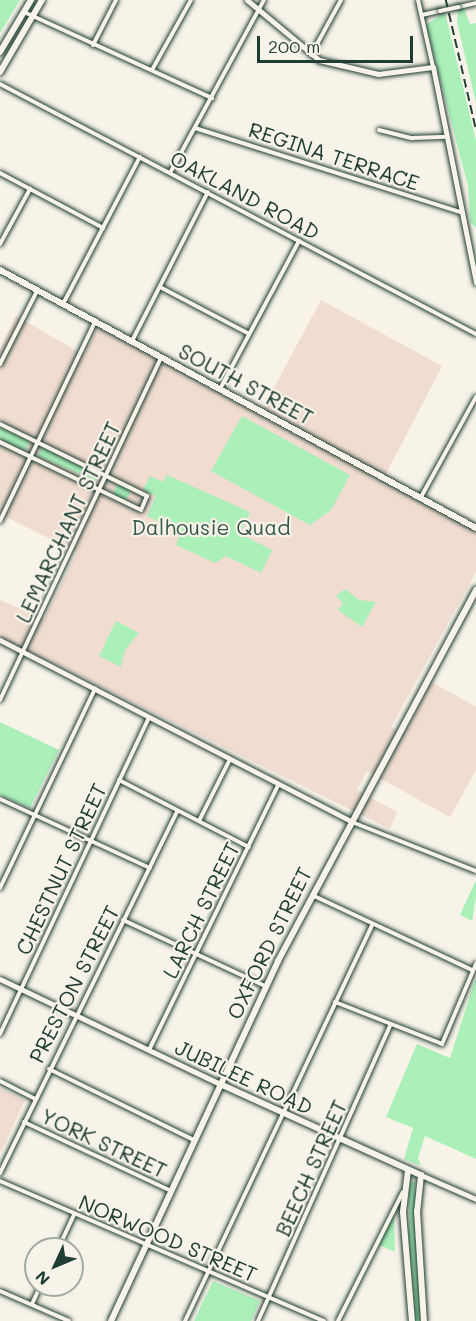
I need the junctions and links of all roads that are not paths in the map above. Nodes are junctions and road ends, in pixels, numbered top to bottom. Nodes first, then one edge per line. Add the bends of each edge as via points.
1 (31, 0) edge
2 (42, 0) edge
3 (116, 0) edge
4 (192, 0) edge
5 (247, 0) edge
6 (264, 0) edge
7 (341, 0) edge
8 (418, 0) edge
9 (476, 3) edge
10 (260, 7) junction
11 (24, 12) junction
12 (422, 15) junction
13 (31, 17) junction
14 (93, 45) junction
15 (0, 52) edge
16 (311, 56) junction
17 (433, 68) junction
18 (152, 70) junction
19 (0, 72) edge
20 (0, 84) edge
21 (212, 98) junction
22 (195, 128) junction
23 (379, 130) dead end
24 (448, 137) junction
25 (140, 157) junction
26 (0, 173) edge
27 (170, 173) junction
28 (30, 189) junction
29 (208, 192) junction
30 (463, 213) junction
31 (103, 228) junction
32 (299, 241) junction
33 (0, 244) edge
34 (0, 270) edge
35 (476, 283) edge
36 (160, 286) junction
37 (37, 290) junction
38 (63, 304) junction
39 (95, 321) junction
40 (249, 334) junction
41 (476, 334) edge
42 (132, 341) junction
43 (161, 357) junction
44 (0, 364) edge
45 (220, 389) junction
46 (476, 397) edge
47 (0, 424) edge
48 (0, 442) edge
49 (37, 442) junction
50 (30, 457) junction
51 (106, 476) junction
52 (99, 491) junction
53 (421, 498) junction
54 (0, 521) edge
55 (476, 528) edge
56 (476, 590) edge
57 (0, 640) edge
58 (23, 653) junction
59 (95, 689) junction
60 (0, 700) edge
61 (149, 717) junction
62 (231, 758) junction
63 (119, 780) junction
64 (280, 783) junction
65 (0, 799) edge
66 (177, 811) junction
67 (35, 815) junction
68 (349, 820) junction
69 (199, 821) junction
70 (90, 840) junction
71 (249, 847) junction
72 (150, 868) junction
73 (476, 871) edge
74 (0, 888) edge
75 (311, 894) junction
76 (123, 920) junction
77 (373, 924) junction
78 (197, 953) junction
79 (476, 964) edge
80 (472, 970) junction
81 (0, 979) edge
82 (265, 986) junction
83 (21, 989) junction
84 (335, 1001) junction
85 (76, 1015) junction
86 (390, 1026) junction
87 (0, 1034) edge
88 (149, 1050) junction
89 (49, 1069) junction
90 (0, 1081) edge
91 (220, 1084) junction
92 (34, 1098) junction
93 (281, 1114) junction
94 (24, 1122) junction
95 (195, 1140) junction
96 (341, 1140) junction
97 (408, 1170) junction
98 (0, 1173) edge
99 (421, 1175) junction
100 (0, 1181) edge
101 (171, 1192) junction
102 (403, 1192) junction
103 (476, 1199) edge
104 (74, 1214) junction
105 (63, 1237) edge
106 (146, 1247) junction
107 (210, 1273) junction
108 (0, 1291) edge
109 (35, 1297) edge
110 (269, 1297) junction
111 (32, 1304) junction
112 (69, 1321) edge
113 (111, 1321) edge
114 (185, 1321) edge
115 (258, 1321) edge
116 (324, 1321) edge
117 (338, 1321) edge
118 (412, 1321) edge
119 (424, 1321) edge

1 - 11 main road
2 - 13 main road
3 - 14 street
4 - 18 street
5 - 10 street
6 - 10 street
7 - 16 street
8 - 12 street
9 - 12 street, bridge
10 - 16 street
10 - 21 street
11 - 13 street
11 - 15 main road
12 - 17 street
13 - 14 street
13 - 19 main road
14 - 18 street
16 - 17 street via 378,74
17 - 24 street
18 - 21 street
20 - 25 street, OAKLAND ROAD
21 - 22 street
22 - 27 street
22 - 30 street, REGINA TERRACE
23 - 24 street via 412,138
24 - 30 street
25 - 27 street, OAKLAND ROAD
25 - 31 street
26 - 28 street
27 - 29 street, OAKLAND ROAD
28 - 31 street
28 - 33 street
29 - 32 street, OAKLAND ROAD
29 - 36 street
30 - 35 street
31 - 38 street
32 - 40 street
32 - 41 street, OAKLAND ROAD
34 - 37 main road, SOUTH STREET
36 - 40 street
36 - 42 street
37 - 38 main road, SOUTH STREET
37 - 44 street
38 - 39 main road, SOUTH STREET
39 - 42 main road, SOUTH STREET
39 - 49 street
40 - 45 street
42 - 43 main road, SOUTH STREET
43 - 45 main road, SOUTH STREET
43 - 51 street, LEMARCHANT STREET
45 - 53 main road, SOUTH STREET
46 - 53 street
47 - 49 street
48 - 50 street
49 - 50 street
49 - 51 street
50 - 52 street
50 - 54 street
51 - 52 street, LEMARCHANT STREET
51 - 52 street via 147,496 141,510
52 - 58 street, LEMARCHANT STREET
53 - 55 main road, SOUTH STREET
56 - 68 main road, OXFORD STREET
57 - 58 street
58 - 59 street
58 - 60 street, LEMARCHANT STREET
59 - 61 street
59 - 67 street
61 - 62 street
61 - 63 street, CHESTNUT STREET
62 - 64 street
62 - 69 street
63 - 66 street
63 - 70 street, CHESTNUT STREET
64 - 68 street
64 - 71 street, LARCH STREET
65 - 67 street
66 - 69 street
66 - 72 street, PRESTON STREET
67 - 70 street
67 - 74 street
68 - 73 street
68 - 75 main road, OXFORD STREET
69 - 71 street
70 - 72 street
70 - 83 street, CHESTNUT STREET
71 - 78 street, LARCH STREET
72 - 76 street, PRESTON STREET
75 - 77 street
75 - 82 main road, OXFORD STREET
76 - 78 street
76 - 85 street, PRESTON STREET
77 - 80 street
77 - 84 street
78 - 82 street
78 - 88 street, LARCH STREET
79 - 80 street
80 - 86 street via 445,1041 440,1044
81 - 83 street, JUBILEE ROAD
82 - 91 main road, OXFORD STREET
83 - 85 street, JUBILEE ROAD
83 - 87 street, CHESTNUT STREET
84 - 86 street
84 - 93 street
85 - 88 street, JUBILEE ROAD
85 - 89 street, PRESTON STREET
86 - 96 street, BEECH STREET
88 - 91 street, JUBILEE ROAD
89 - 92 street, PRESTON STREET
89 - 95 street
90 - 92 street
91 - 93 main road, JUBILEE ROAD
91 - 95 main road, OXFORD STREET
92 - 94 street, PRESTON STREET
93 - 96 main road, JUBILEE ROAD
93 - 107 street
94 - 98 street, PRESTON STREET
94 - 101 street, YORK STREET
95 - 101 main road, OXFORD STREET
96 - 97 main road, JUBILEE ROAD
96 - 110 street, BEECH STREET
97 - 99 main road, JUBILEE ROAD
97 - 102 main road
99 - 103 street, JUBILEE ROAD
99 - 119 main road via 417,1211
100 - 104 street, NORWOOD STREET
101 - 106 main road, OXFORD STREET
102 - 117 street
102 - 118 main road
104 - 105 street
104 - 106 street, NORWOOD STREET
106 - 107 street, NORWOOD STREET
106 - 113 main road, OXFORD STREET
107 - 110 street, NORWOOD STREET
107 - 114 street
108 - 111 street
109 - 111 street
110 - 115 street, BEECH STREET
110 - 116 street, NORWOOD STREET
111 - 112 street

